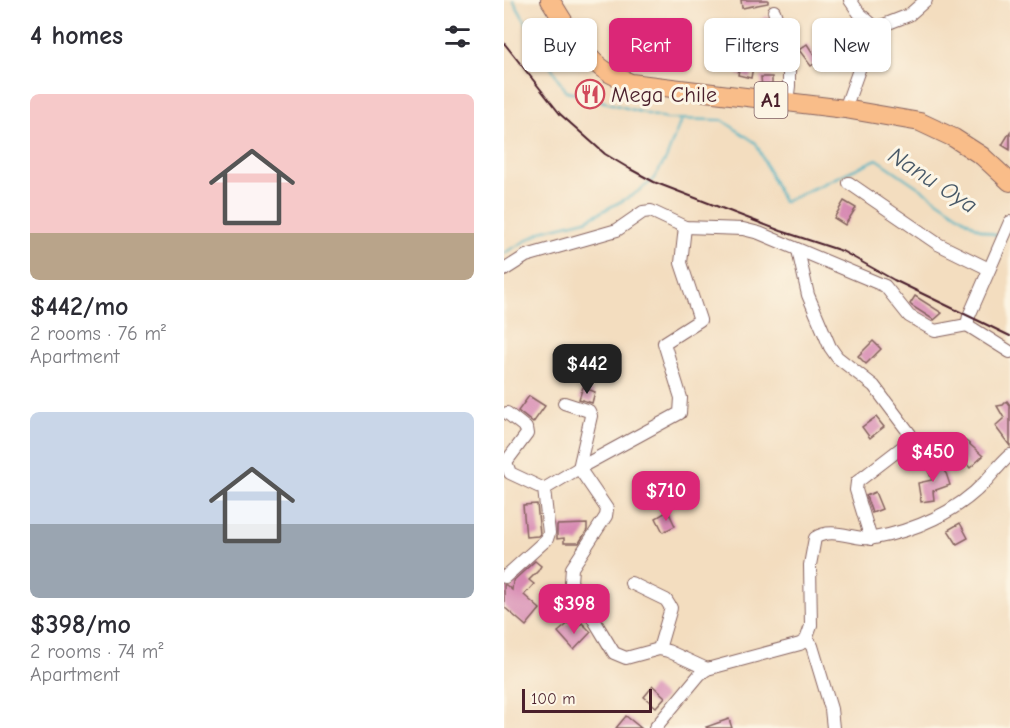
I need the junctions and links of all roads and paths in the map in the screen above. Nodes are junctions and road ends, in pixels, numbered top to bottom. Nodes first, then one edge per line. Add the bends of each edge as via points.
1 (550, 0) edge
2 (850, 0) edge
3 (926, 0) edge
4 (774, 11) dead end
5 (865, 18) edge
6 (891, 22) edge
7 (858, 72) edge
8 (787, 102) junction
9 (845, 109) junction
10 (1010, 182) edge
11 (849, 183) dead end
12 (685, 227) junction
13 (1007, 228) edge
14 (798, 250) junction
15 (504, 270) edge
16 (989, 270) junction
17 (967, 325) junction
18 (1010, 352) edge
19 (564, 403) dead end
20 (507, 413) dead end
21 (1010, 455) edge
22 (579, 468) junction
23 (544, 489) junction
24 (871, 539) junction
25 (505, 577) edge
26 (631, 583) dead end
27 (806, 640) junction
28 (659, 649) junction
29 (707, 669) junction
30 (655, 728) edge
31 (832, 728) edge

1 - 8 highway, A1 via 592,60 631,83
2 - 5 street
3 - 6 street via 909,15
4 - 8 street via 789,57
7 - 9 street
8 - 9 highway, A1
9 - 10 highway, A1 via 920,122 982,156
11 - 16 street via 938,244
12 - 14 street via 743,229
12 - 15 street via 651,211 643,212 617,230 526,256
12 - 22 street via 681,263 700,320 664,343 681,398 680,413
13 - 16 street
14 - 17 street via 885,286 909,316 935,331
14 - 24 street via 808,295 830,347 874,386 910,434 909,442 857,482
16 - 17 street
17 - 18 street
19 - 22 street via 589,411 591,416
20 - 23 street via 526,428 527,434 506,462 510,473
21 - 24 street via 984,483 936,518
22 - 23 street
22 - 28 street via 607,509 572,568 572,582 614,653 626,658
23 - 25 street via 547,539
24 - 27 street via 832,533 815,538 810,565 811,626
26 - 28 street via 666,600 671,608
27 - 29 street
27 - 31 street via 812,646 831,709
28 - 29 street
29 - 30 street

